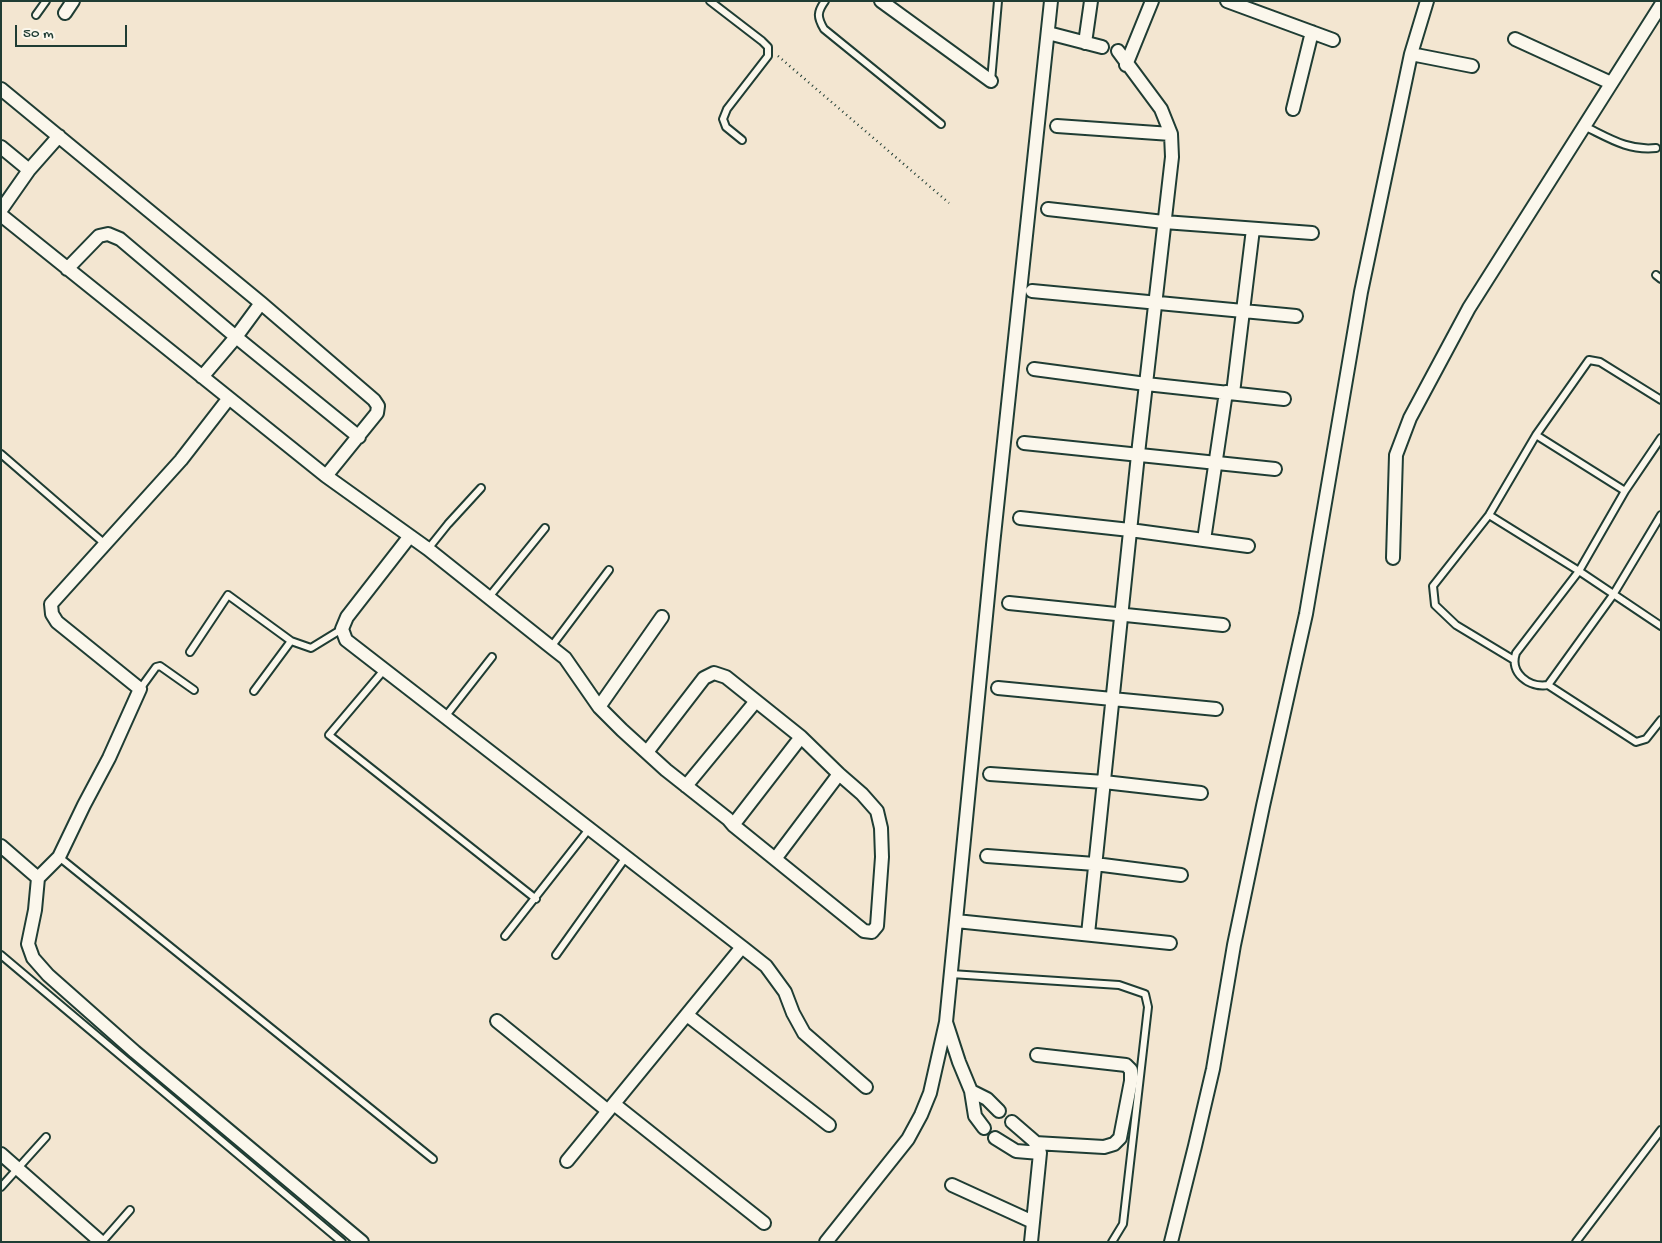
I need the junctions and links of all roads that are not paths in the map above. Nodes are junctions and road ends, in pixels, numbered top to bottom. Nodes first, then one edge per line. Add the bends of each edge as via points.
1 (46, 1) edge
2 (73, 1) edge
3 (710, 1) edge
4 (825, 1) edge
5 (881, 1) edge
6 (998, 1) edge
7 (1051, 1) edge
8 (1091, 1) edge
9 (1152, 1) edge
10 (1227, 1) edge
11 (1427, 1) edge
12 (1661, 5) edge
13 (1262, 7) edge
14 (65, 12) dead end
15 (36, 15) dead end
16 (1048, 32) junction
17 (1312, 32) junction
18 (1515, 39) dead end
19 (1333, 40) dead end
20 (1085, 43) junction
21 (1102, 47) dead end
22 (1118, 51) dead end
23 (1411, 54) junction
24 (1126, 65) junction
25 (1472, 66) dead end
26 (991, 80) joint
27 (1611, 83) junction
28 (1, 90) edge
29 (1293, 109) dead end
30 (941, 124) dead end
31 (1057, 126) dead end
32 (1584, 126) junction
33 (1171, 134) junction
34 (59, 136) junction
35 (742, 140) dead end
36 (1, 147) edge
37 (1656, 148) dead end
38 (29, 170) junction
39 (1048, 209) dead end
40 (1, 210) edge
41 (1, 215) edge
42 (1164, 222) junction
43 (1253, 229) junction
44 (1312, 233) dead end
45 (67, 268) junction
46 (1032, 291) dead end
47 (261, 303) junction
48 (1155, 303) junction
49 (1244, 311) junction
50 (1296, 316) dead end
51 (236, 338) junction
52 (1034, 369) dead end
53 (202, 376) junction
54 (1146, 384) junction
55 (1229, 393) junction
56 (229, 398) junction
57 (1284, 398) dead end
58 (1661, 400) edge
59 (1536, 436) junction
60 (359, 437) junction
61 (1661, 438) edge
62 (1024, 443) dead end
63 (1, 454) edge
64 (1138, 455) junction
65 (1216, 462) junction
66 (1275, 469) dead end
67 (326, 476) junction
68 (481, 488) dead end
69 (1625, 491) junction
70 (1661, 514) edge
71 (1489, 515) junction
72 (1020, 518) dead end
73 (545, 528) dead end
74 (1130, 530) junction
75 (410, 536) junction
76 (1204, 540) junction
77 (105, 544) junction
78 (1248, 546) dead end
79 (428, 549) junction
80 (1393, 558) dead end
81 (609, 570) dead end
82 (1579, 571) junction
83 (1613, 595) junction
84 (489, 598) junction
85 (1009, 603) dead end
86 (1121, 616) junction
87 (662, 617) dead end
88 (1223, 625) dead end
89 (1661, 626) edge
90 (342, 629) junction
91 (291, 641) junction
92 (551, 647) junction
93 (190, 652) dead end
94 (492, 657) dead end
95 (1514, 660) junction
96 (384, 670) junction
97 (1548, 685) junction
98 (998, 688) dead end
99 (140, 689) junction
100 (194, 690) dead end
101 (254, 691) dead end
102 (1113, 699) junction
103 (756, 701) junction
104 (599, 707) junction
105 (1216, 709) dead end
106 (444, 717) junction
107 (1661, 720) edge
108 (801, 737) junction
109 (648, 752) junction
110 (839, 774) junction
111 (990, 774) dead end
112 (1104, 782) junction
113 (686, 786) junction
114 (1201, 793) dead end
115 (733, 825) junction
116 (589, 829) junction
117 (1, 846) edge
118 (987, 856) dead end
119 (626, 857) junction
120 (59, 858) junction
121 (775, 859) junction
122 (1096, 864) junction
123 (1181, 875) dead end
124 (38, 878) junction
125 (536, 899) junction
126 (956, 921) junction
127 (1088, 934) junction
128 (505, 936) dead end
129 (1170, 943) dead end
130 (742, 947) junction
131 (556, 955) dead end
132 (1, 956) edge
133 (951, 974) junction
134 (686, 1015) junction
135 (497, 1021) dead end
136 (946, 1022) junction
137 (1037, 1055) dead end
138 (866, 1087) dead end
139 (971, 1091) junction
140 (611, 1107) junction
141 (999, 1111) dead end
142 (1012, 1122) dead end
143 (828, 1125) dead end
144 (984, 1128) dead end
145 (1661, 1130) edge
146 (46, 1136) dead end
147 (995, 1138) dead end
148 (1038, 1148) junction
149 (1, 1154) edge
150 (433, 1160) dead end
151 (567, 1161) dead end
152 (18, 1168) junction
153 (952, 1185) dead end
154 (1, 1187) edge
155 (130, 1210) dead end
156 (1033, 1222) junction
157 (764, 1223) dead end
158 (102, 1242) edge
159 (342, 1242) edge
160 (362, 1242) edge
161 (826, 1242) edge
162 (1031, 1242) edge
163 (1112, 1242) edge
164 (1171, 1242) edge
165 (1576, 1242) edge

1 - 15 lane
2 - 14 street
3 - 35 lane via 768,47 768,56 727,108 723,119 726,127
4 - 30 lane via 818,19 824,29
5 - 26 street
6 - 26 lane
7 - 16 street
8 - 20 street
9 - 24 street
10 - 13 street
11 - 23 street
12 - 27 street
13 - 17 street
16 - 20 street
16 - 126 street
17 - 19 street
17 - 29 street
18 - 27 street
20 - 21 street
22 - 24 street
23 - 25 street
23 - 164 street via 1360,292 1306,614 1262,806 1213,1069
24 - 33 street via 1161,109
27 - 32 street
28 - 34 street
31 - 33 street
32 - 37 lane via 1622,145
32 - 80 street via 1469,308 1410,418 1396,455
33 - 42 street via 1172,156
34 - 38 street
34 - 47 street
36 - 38 street
38 - 40 street
39 - 42 street
41 - 45 street
42 - 43 street
42 - 48 street
43 - 44 street
43 - 49 street
45 - 51 street via 100,236 108,234 120,239
45 - 53 street
46 - 48 street
47 - 51 street
47 - 60 street via 374,400 378,406 377,414
48 - 49 street
48 - 54 street
49 - 50 street
49 - 55 street
51 - 53 street
51 - 60 street
52 - 54 street
53 - 56 street
54 - 55 street
54 - 64 street
55 - 57 street
55 - 65 street
56 - 67 street
56 - 77 street via 181,460
58 - 59 lane via 1600,362 1588,360
59 - 69 lane
59 - 71 lane
60 - 67 street
61 - 69 lane
62 - 64 street
63 - 77 lane
64 - 65 street
64 - 74 street
65 - 66 street
65 - 76 street
67 - 75 street
68 - 79 lane
69 - 82 lane
70 - 83 lane
71 - 82 lane
71 - 95 lane via 1433,586 1435,605 1456,625
72 - 74 street
73 - 84 lane
74 - 76 street
74 - 86 street
75 - 79 street
75 - 90 street via 347,617
76 - 78 street
77 - 99 street via 51,604 52,614 79,641
79 - 84 street
81 - 92 lane
82 - 83 lane
82 - 95 lane via 1516,652
83 - 89 lane
83 - 97 lane
84 - 92 street
85 - 86 street
86 - 88 street
86 - 102 street
87 - 104 street
90 - 91 lane via 311,648
90 - 96 street via 346,640
91 - 93 lane via 228,595
91 - 101 lane
92 - 104 street via 564,658
94 - 106 lane
95 - 97 lane via 1514,667 1521,676 1538,686
96 - 106 street
96 - 125 lane via 328,736
97 - 107 lane via 1636,742 1646,739
98 - 102 street
99 - 100 lane via 160,666
99 - 120 street
102 - 105 street
102 - 112 street
103 - 108 street
103 - 109 street via 726,677 714,673 704,678
103 - 113 street
104 - 109 street
106 - 116 street
108 - 110 street
108 - 115 street
109 - 113 street
110 - 121 street
110 - 121 street via 877,811 882,857 877,926 872,932 864,930
111 - 112 street
112 - 114 street
112 - 122 street
113 - 115 street
115 - 121 street
116 - 119 street
116 - 125 lane
117 - 124 street
118 - 122 street
119 - 130 street
119 - 131 lane
120 - 124 street
120 - 150 lane
122 - 123 street
122 - 127 street
124 - 160 street via 28,944 33,958 48,975
125 - 128 lane
126 - 127 street
126 - 133 street
127 - 129 street
130 - 134 street
130 - 138 street via 766,966 785,992 804,1033
132 - 159 lane
133 - 136 street
133 - 163 lane via 1119,985 1145,994 1148,1007 1123,1224
134 - 140 street
134 - 143 street
135 - 140 street
136 - 139 street
136 - 161 street via 930,1093 908,1139
137 - 148 street via 1126,1065 1131,1070 1132,1081 1120,1138 1114,1144
139 - 141 street via 987,1099
139 - 144 street via 975,1116
140 - 151 street
140 - 157 street
142 - 148 street
145 - 165 lane
146 - 152 lane
147 - 148 street via 1016,1151
148 - 156 street
149 - 152 street
152 - 154 lane
152 - 158 street
153 - 156 street
155 - 158 lane
156 - 162 street

